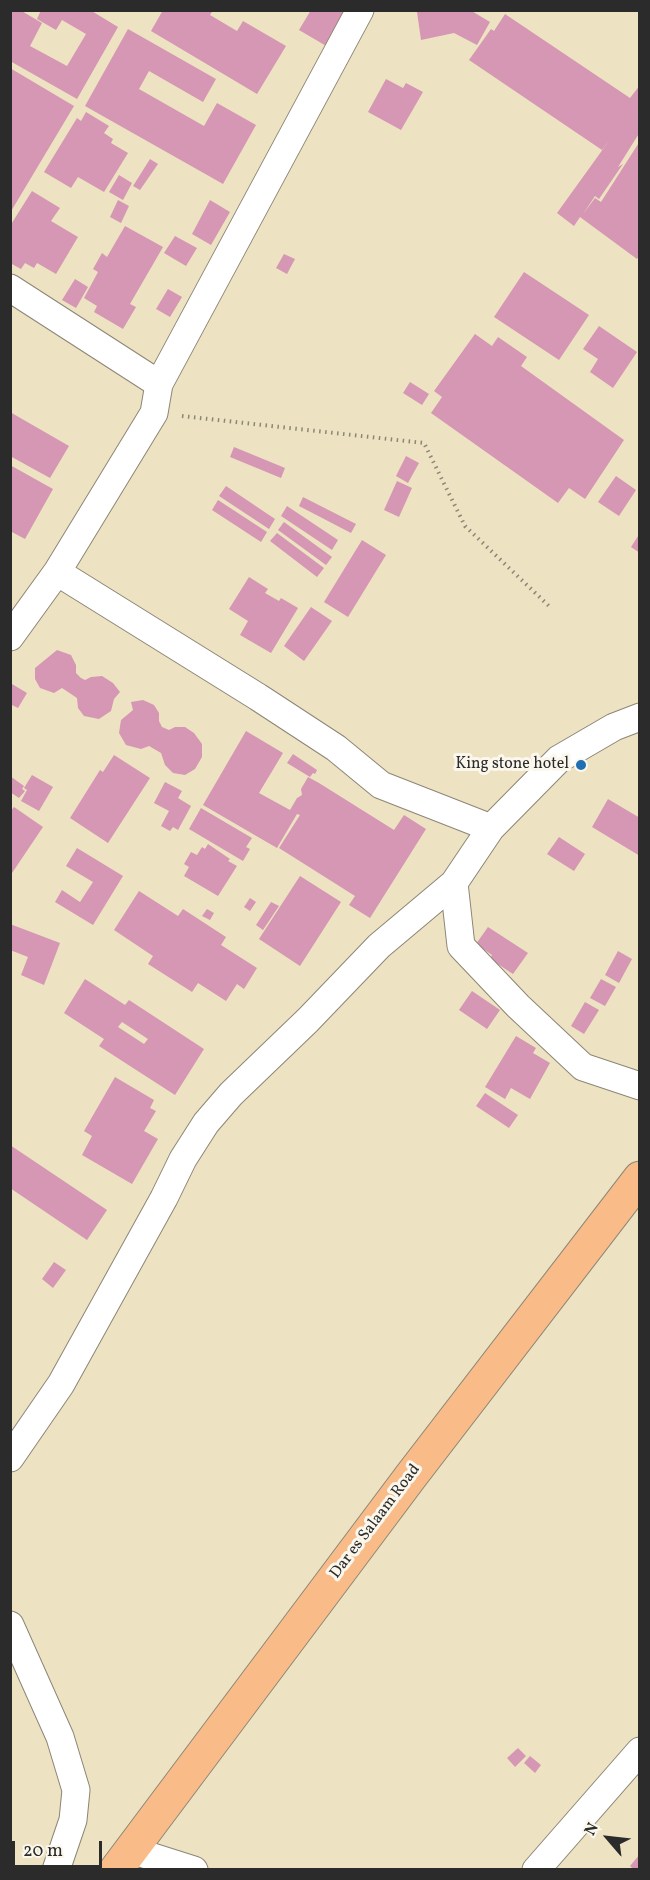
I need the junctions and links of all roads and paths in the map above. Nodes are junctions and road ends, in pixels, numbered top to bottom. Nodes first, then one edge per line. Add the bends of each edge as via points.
1 (360, 10) edge
2 (10, 288) edge
3 (159, 384) junction
4 (154, 413) junction
5 (57, 572) junction
6 (550, 607) dead end
7 (10, 637) edge
8 (639, 717) edge
9 (491, 828) junction
10 (454, 883) junction
11 (639, 1086) edge
12 (639, 1178) edge
13 (10, 1458) edge
14 (10, 1625) edge
15 (639, 1751) edge
16 (124, 1860) edge
17 (56, 1869) edge
18 (194, 1869) edge
19 (536, 1869) edge

1 - 3 street
2 - 3 street
3 - 4 street
4 - 5 street
4 - 6 path via 424,443 465,526
5 - 7 street
5 - 9 street via 336,748 381,785
8 - 9 street via 560,759
9 - 10 street
10 - 11 street via 461,946 583,1068
10 - 13 street via 379,946 206,1124 183,1159 62,1384
12 - 16 highway, Dar es Salaam Road
14 - 17 street via 60,1737 76,1790 74,1820
15 - 19 street
16 - 18 street

